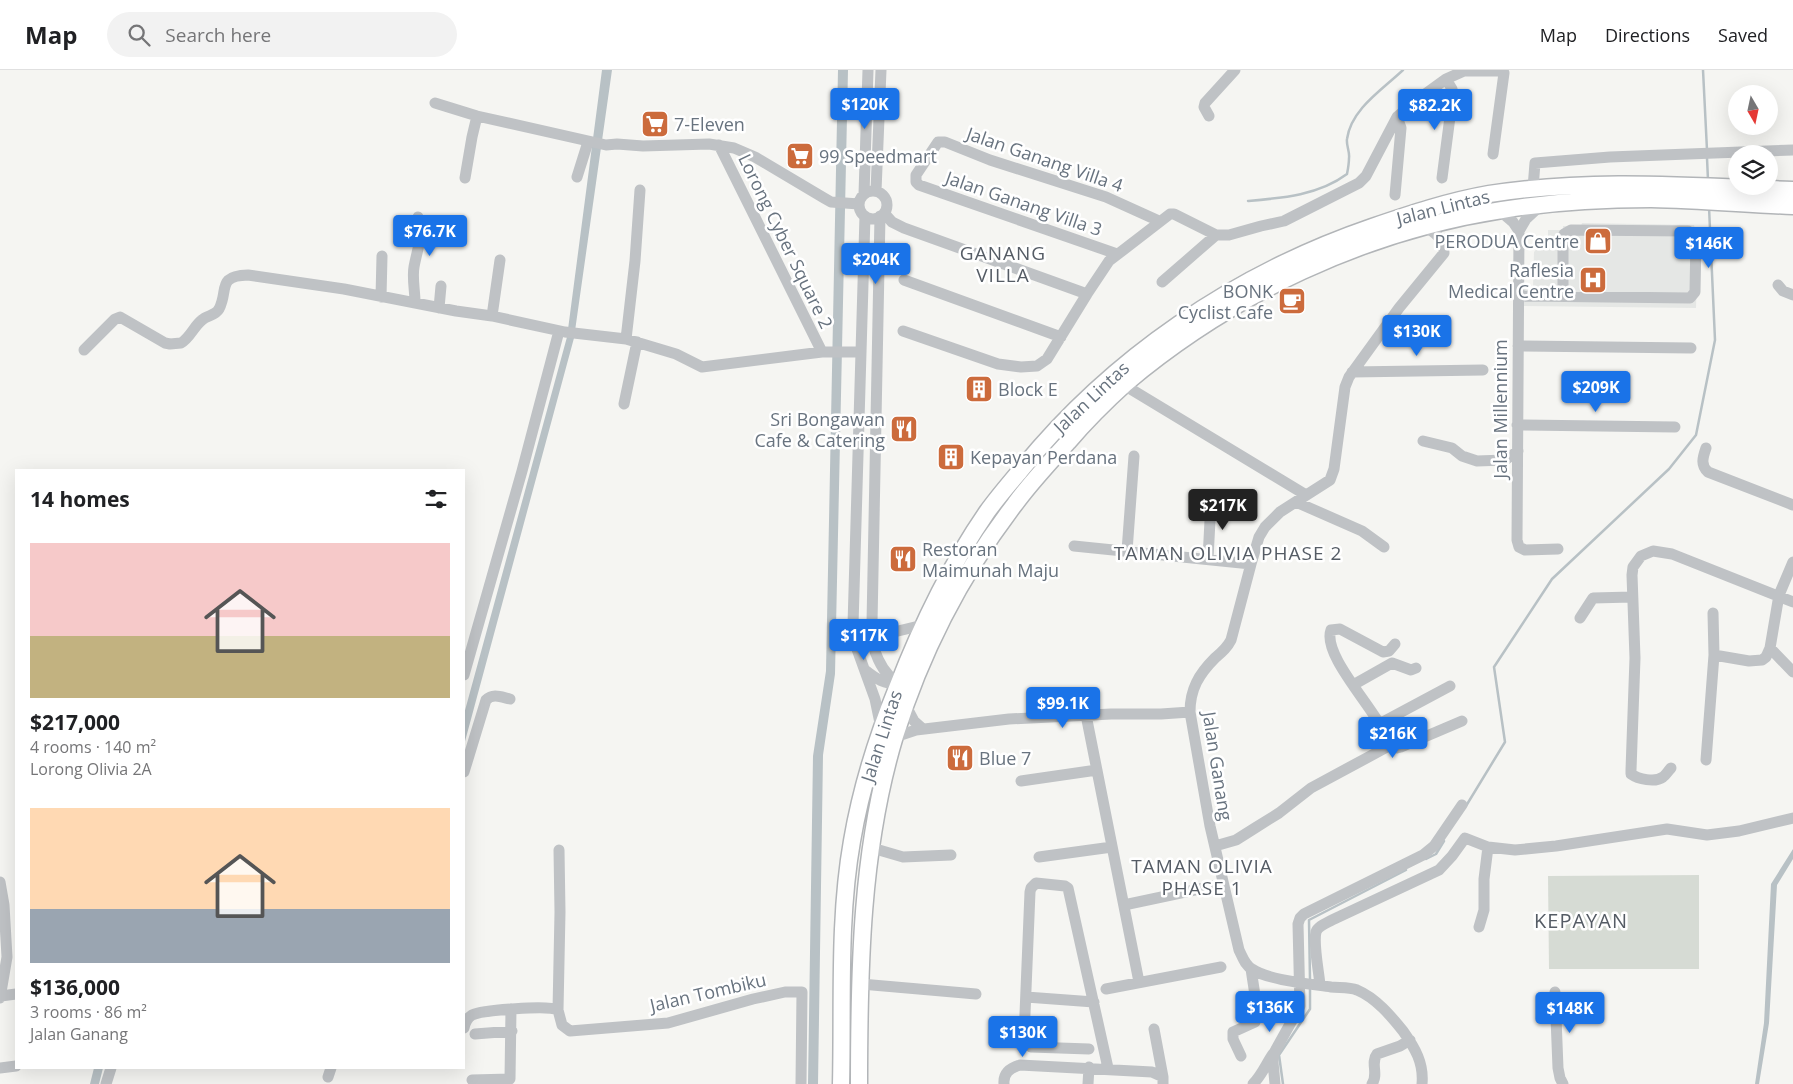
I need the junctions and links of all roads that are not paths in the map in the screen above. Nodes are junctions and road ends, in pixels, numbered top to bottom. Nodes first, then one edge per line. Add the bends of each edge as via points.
1 (868, 70) edge
2 (881, 70) edge
3 (1235, 70) edge
4 (1446, 79) junction
5 (435, 103) dead end
6 (477, 116) junction
7 (1209, 116) dead end
8 (1397, 117) junction
9 (590, 142) junction
10 (719, 146) junction
11 (1793, 150) edge
12 (1493, 154) dead end
13 (926, 160) joint
14 (577, 177) dead end
15 (465, 178) dead end
16 (1442, 178) dead end
17 (1793, 179) edge
18 (1533, 188) junction
19 (640, 190) dead end
20 (1786, 190) edge
21 (876, 191) junction
22 (864, 194) junction
23 (1395, 195) dead end
24 (1717, 195) junction
25 (854, 204) junction
26 (1542, 204) junction
27 (1793, 206) edge
28 (1500, 210) junction
29 (882, 214) junction
30 (865, 216) junction
31 (418, 217) dead end
32 (1452, 220) junction
33 (1159, 221) junction
34 (1424, 227) junction
35 (1520, 231) junction
36 (1216, 235) junction
37 (1442, 240) junction
38 (1117, 254) junction
39 (382, 256) dead end
40 (500, 260) dead end
41 (904, 280) dead end
42 (1162, 282) dead end
43 (1778, 285) dead end
44 (441, 286) dead end
45 (1087, 294) junction
46 (1793, 295) edge
47 (1518, 296) junction
48 (1563, 296) junction
49 (381, 297) junction
50 (415, 302) junction
51 (439, 308) junction
52 (492, 316) junction
53 (562, 331) junction
54 (903, 331) dead end
55 (1061, 337) junction
56 (632, 341) junction
57 (1518, 346) junction
58 (1692, 348) dead end
59 (84, 350) dead end
60 (826, 352) junction
61 (861, 352) junction
62 (1148, 355) junction
63 (1483, 370) dead end
64 (1352, 372) junction
65 (1124, 385) junction
66 (624, 404) dead end
67 (1517, 425) junction
68 (1675, 427) dead end
69 (1423, 441) dead end
70 (1706, 448) dead end
71 (1518, 451) junction
72 (1134, 456) dead end
73 (1306, 495) junction
74 (1211, 501) dead end
75 (1296, 502) junction
76 (1793, 505) edge
77 (1074, 546) dead end
78 (1384, 548) dead end
79 (1558, 549) dead end
80 (1127, 551) junction
81 (1208, 559) junction
82 (1793, 562) edge
83 (1251, 564) junction
84 (1779, 595) junction
85 (1632, 597) junction
86 (1793, 602) edge
87 (1713, 613) dead end
88 (1580, 618) dead end
89 (872, 623) junction
90 (923, 625) junction
91 (1395, 644) dead end
92 (1770, 648) junction
93 (1714, 656) junction
94 (1416, 668) dead end
95 (865, 670) junction
96 (465, 671) edge
97 (1793, 672) edge
98 (1353, 685) junction
99 (905, 686) junction
100 (1450, 686) dead end
101 (510, 699) dead end
102 (906, 706) junction
103 (1190, 712) junction
104 (1086, 715) junction
105 (1462, 721) dead end
106 (1379, 724) junction
107 (881, 728) junction
108 (923, 729) junction
109 (895, 737) junction
110 (1388, 744) junction
111 (1706, 760) dead end
112 (1671, 768) dead end
113 (465, 769) edge
114 (1098, 770) junction
115 (1021, 781) dead end
116 (880, 800) junction
117 (1462, 805) dead end
118 (1793, 818) edge
119 (851, 846) junction
120 (1215, 846) junction
121 (1112, 847) junction
122 (1488, 848) junction
123 (559, 850) dead end
124 (870, 851) junction
125 (951, 855) dead end
126 (1039, 857) dead end
127 (0, 882) edge
128 (1223, 884) junction
129 (15, 904) edge
130 (4, 905) junction
131 (1124, 905) junction
132 (1479, 927) dead end
133 (1221, 967) dead end
134 (1251, 969) junction
135 (1139, 982) junction
136 (1300, 982) junction
137 (861, 984) junction
138 (1318, 984) junction
139 (1106, 989) dead end
140 (1555, 992) dead end
141 (15, 994) edge
142 (976, 994) dead end
143 (0, 997) edge
144 (1026, 997) junction
145 (1094, 1002) junction
146 (511, 1009) junction
147 (558, 1010) junction
148 (465, 1025) edge
149 (1154, 1029) dead end
150 (512, 1032) junction
151 (475, 1034) dead end
152 (1410, 1040) junction
153 (1090, 1049) dead end
154 (1274, 1053) junction
155 (1242, 1056) dead end
156 (15, 1066) edge
157 (0, 1068) edge
158 (1089, 1068) junction
159 (1108, 1068) junction
160 (111, 1069) edge
161 (472, 1080) dead end
162 (1163, 1080) edge
163 (106, 1084) edge
164 (801, 1084) edge
165 (842, 1084) edge
166 (859, 1084) edge
167 (1004, 1084) edge
168 (1088, 1084) edge
169 (1253, 1084) edge
170 (1275, 1084) edge
171 (1372, 1084) edge
172 (1422, 1084) edge
173 (1563, 1084) edge

1 - 22 street
2 - 21 street
3 - 7 street via 1205,103
4 - 8 street
4 - 12 street via 1464,71 1504,73
4 - 16 street via 1453,94
5 - 6 street
6 - 9 street
6 - 15 street
8 - 23 street via 1401,128
8 - 36 street via 1366,176 1359,183 1284,221
9 - 10 street via 606,145
9 - 14 street
10 - 25 street via 755,157 831,202
10 - 60 street, Lorong Cyber Square 2
11 - 18 street via 1535,163
13 - 33 street, Jalan Ganang Villa 4 via 938,142 945,142 1106,197
13 - 38 street, Jalan Ganang Villa 3 via 916,175 919,185
17 - 20 street
18 - 24 highway, Jalan Lintas via 1601,184 1688,185
18 - 62 highway, Jalan Lintas via 1434,207 1336,239 1290,259 1192,314
19 - 56 street
20 - 24 highway, Jalan Lintas
21 - 22 street
21 - 29 street via 886,200
22 - 25 street
24 - 26 highway, Jalan Lintas via 1694,202 1652,199
24 - 27 highway, Jalan Lintas
25 - 30 street
26 - 28 highway, Jalan Lintas
26 - 35 street via 1526,219
28 - 32 highway, Jalan Lintas
28 - 35 street
29 - 30 street via 872,218
29 - 45 street via 904,228
29 - 89 street
30 - 61 street
31 - 50 street via 421,235 414,269
32 - 34 highway, Jalan Lintas
32 - 37 street, Jalan Ganang
33 - 36 street via 1174,214
33 - 38 street
34 - 37 street
34 - 62 highway, Jalan Lintas via 1295,274
35 - 47 street, Jalan Millennium
36 - 42 street
37 - 64 street, Jalan Ganang via 1442,256
38 - 45 street via 1103,268
39 - 49 street
40 - 52 street
41 - 55 street
43 - 46 street via 1783,292
44 - 51 street
45 - 55 street
47 - 48 street
47 - 57 street, Jalan Millennium
48 - 48 street via 1562,239 1571,230 1688,231 1696,238 1695,292 1690,298
49 - 50 street
49 - 59 street via 264,276 240,275 225,283 218,311 202,319 181,343 165,343 120,317
50 - 51 street
51 - 52 street
52 - 53 street
53 - 56 street
53 - 96 street
54 - 55 street via 998,364 1021,367 1037,366 1047,358
56 - 60 street via 676,354 702,367
56 - 66 street
57 - 58 street
57 - 67 street, Jalan Millennium
60 - 61 street
61 - 95 street via 853,625 854,641
62 - 65 highway, Jalan Lintas
62 - 90 highway, Jalan Lintas via 1114,373 1035,451 968,540
63 - 64 street
64 - 73 street, Jalan Ganang via 1345,387 1333,475
65 - 73 street
65 - 99 highway, Jalan Lintas via 1048,463 988,541
67 - 68 street
67 - 71 street, Jalan Millennium
69 - 71 street via 1452,448 1477,461 1505,460
70 - 76 street via 1702,458 1708,472
71 - 79 street, Jalan Millennium via 1519,547 1526,550
72 - 80 street
73 - 75 street, Jalan Ganang
74 - 81 street
75 - 78 street via 1362,531
75 - 83 street, Jalan Ganang via 1265,527
77 - 80 street
80 - 81 street
81 - 83 street
82 - 84 street
83 - 103 street, Jalan Ganang via 1231,640 1197,679
84 - 85 street via 1659,551 1649,552 1636,561
84 - 86 street
84 - 92 street
85 - 88 street via 1593,598
85 - 112 street via 1635,658 1631,774 1658,779
87 - 93 street
89 - 90 street via 894,632
89 - 99 street via 874,652 886,672
90 - 99 highway, Jalan Lintas via 913,644
91 - 98 street via 1383,652 1340,630 1331,630 1334,653
92 - 93 street via 1766,657 1757,661
92 - 97 street
93 - 111 street
94 - 98 street via 1411,670 1392,663
95 - 99 street via 887,684
95 - 107 street
98 - 106 street
99 - 102 highway, Jalan Lintas
99 - 107 highway, Jalan Lintas
100 - 106 street
101 - 113 street via 497,696 486,700
102 - 108 street
102 - 109 highway, Jalan Lintas
103 - 104 street
103 - 120 street, Jalan Ganang
104 - 108 street via 1009,719
104 - 114 street
105 - 110 street via 1401,747
106 - 110 street
107 - 119 highway, Jalan Lintas
108 - 109 street
109 - 116 highway, Jalan Lintas
110 - 120 street via 1385,749 1311,788 1236,840
114 - 115 street
114 - 121 street
116 - 119 highway via 866,838 861,845
116 - 124 highway, Jalan Lintas
117 - 136 street via 1434,846 1423,855 1300,918
118 - 122 street via 1707,835 1667,829 1556,846 1515,850
119 - 165 highway, Jalan Lintas via 845,907
120 - 128 street, Jalan Ganang
121 - 126 street
121 - 131 street
122 - 132 street via 1484,910
122 - 138 street via 1465,838 1439,870 1318,929
123 - 147 street
124 - 125 street via 903,856
124 - 137 highway, Jalan Lintas
127 - 130 street
128 - 131 street
128 - 134 street, Jalan Ganang via 1240,950
129 - 130 street
130 - 143 street via 7,960
131 - 135 street
133 - 135 street
134 - 136 street
134 - 155 street, Jalan Ganang via 1258,1015 1255,1022 1233,1032
135 - 139 street
136 - 138 street
136 - 154 street via 1300,1008
137 - 142 street
137 - 166 highway, Jalan Lintas
138 - 152 street via 1364,994 1388,1013
140 - 173 street via 1558,1068
141 - 143 street
144 - 145 street
144 - 145 street via 1030,892 1033,885 1041,883 1068,888
144 - 153 street via 1024,1038 1031,1047
145 - 159 street
146 - 147 street via 549,1007
146 - 148 street via 474,1014
146 - 150 street
147 - 164 street, Jalan Tombiku via 562,1025 575,1032 668,1023 754,999 802,992
149 - 162 street
150 - 151 street
150 - 161 street via 510,1079
152 - 171 street via 1376,1054 1376,1076
152 - 172 street via 1421,1061
154 - 169 street
154 - 170 street
156 - 157 street
158 - 159 street
158 - 167 street via 1020,1065 1006,1073
158 - 168 street
159 - 162 street via 1152,1072
160 - 163 street

